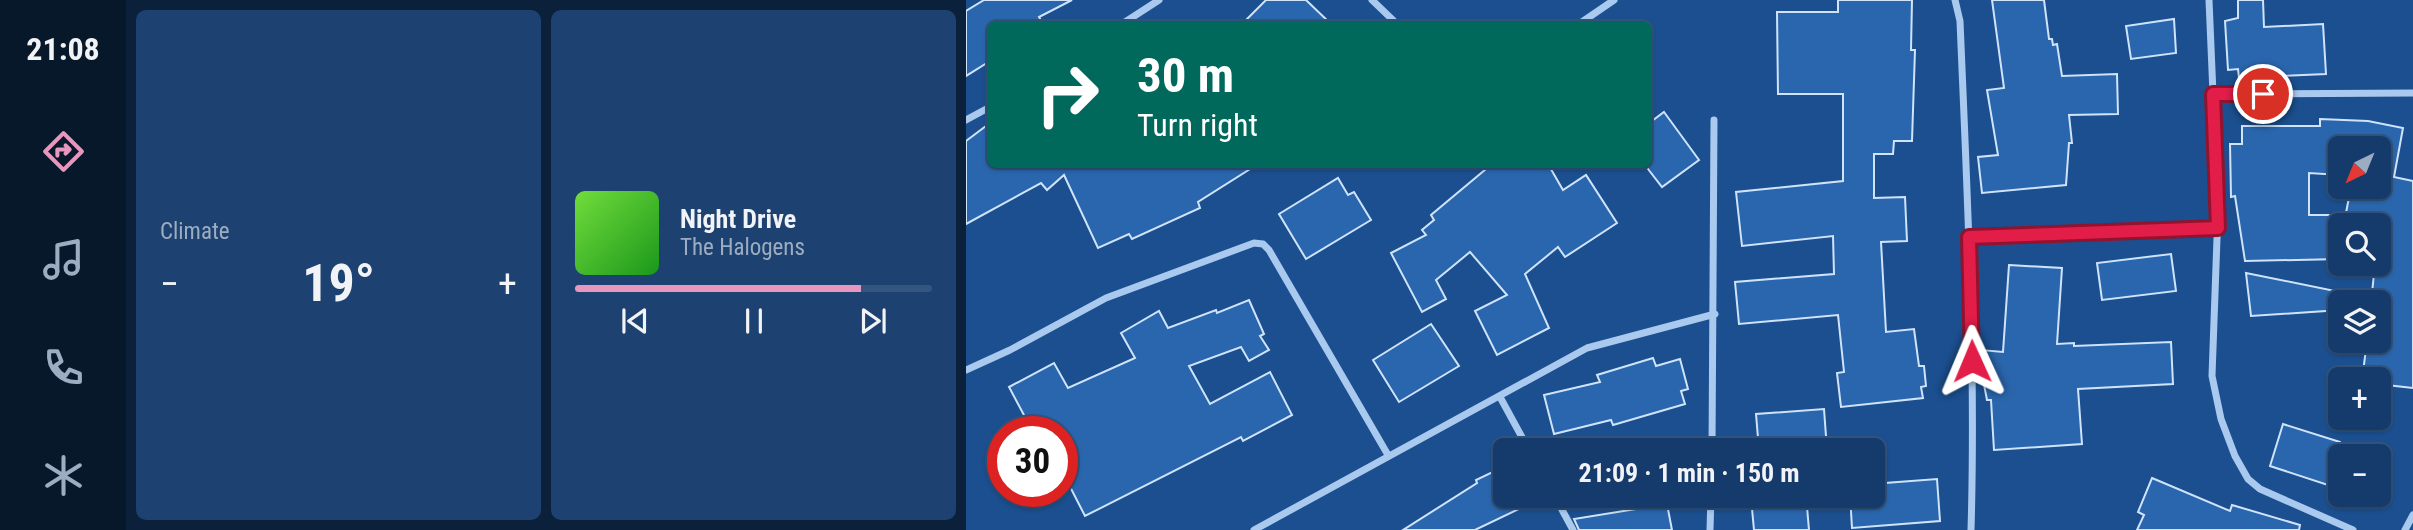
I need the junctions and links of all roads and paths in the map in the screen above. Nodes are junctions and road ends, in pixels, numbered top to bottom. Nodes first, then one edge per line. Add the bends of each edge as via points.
1 (1159, 0) edge
2 (1372, 0) edge
3 (1614, 0) edge
4 (1955, 0) edge
5 (2209, 0) edge
6 (1127, 21) edge
7 (1394, 21) edge
8 (1583, 21) edge
9 (2413, 93) edge
10 (2213, 94) junction
11 (987, 109) edge
12 (966, 120) edge
13 (1714, 120) dead end
14 (2218, 228) junction
15 (1969, 237) junction
16 (1715, 314) junction
17 (966, 369) edge
18 (1500, 397) junction
19 (1522, 438) edge
20 (1712, 438) edge
21 (1388, 455) junction
22 (1561, 508) edge
23 (1710, 508) edge
24 (2413, 515) edge
25 (1254, 530) edge
26 (1573, 530) edge
27 (1710, 530) edge
28 (1971, 530) edge
29 (2353, 530) edge
30 (2405, 530) edge

1 - 6 street
2 - 7 street
3 - 8 street
4 - 15 street via 1960,21
5 - 10 street
9 - 10 street
10 - 14 street
11 - 12 street
13 - 16 street
14 - 15 street
14 - 29 street via 2211,376 2235,456 2248,479 2260,489
15 - 28 street via 1974,435
16 - 18 street via 1587,348
16 - 20 street
17 - 21 street via 1106,298 1254,243 1263,244
18 - 19 street
18 - 21 street
21 - 25 street
22 - 26 street
23 - 27 street
24 - 30 street

